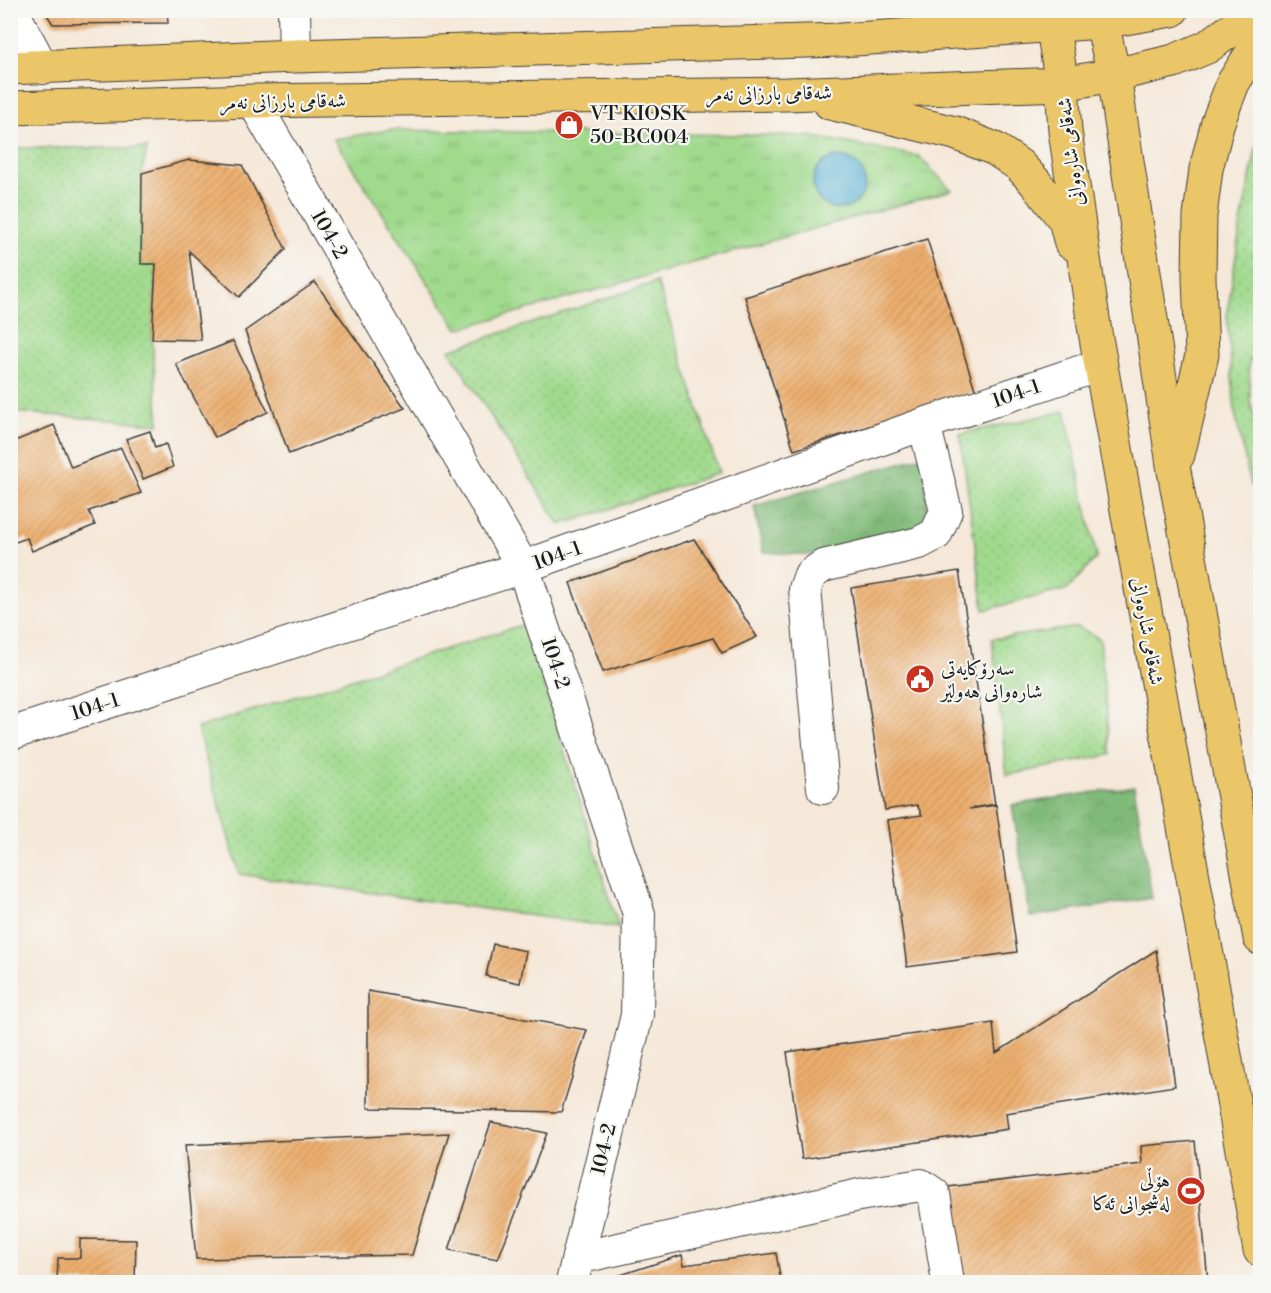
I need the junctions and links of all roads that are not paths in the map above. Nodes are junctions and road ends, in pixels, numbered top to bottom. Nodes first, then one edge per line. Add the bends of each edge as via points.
1 (12, 10) edge
2 (294, 10) edge
3 (930, 10) edge
4 (1172, 10) edge
5 (1260, 10) edge
6 (1101, 16) edge
7 (1052, 18) edge
8 (841, 40) junction
9 (1260, 40) edge
10 (295, 56) junction
11 (10, 68) edge
12 (43, 68) junction
13 (1114, 75) junction
14 (1062, 84) junction
15 (787, 94) junction
16 (253, 100) junction
17 (10, 108) edge
18 (1095, 332) junction
19 (1100, 365) junction
20 (924, 424) junction
21 (1174, 471) junction
22 (523, 567) junction
23 (10, 734) edge
24 (823, 788) dead end
25 (1257, 901) edge
26 (1260, 938) edge
27 (1260, 1250) edge
28 (575, 1270) edge
29 (948, 1282) edge

1 - 12 street
2 - 10 street
3 - 8 main road
4 - 6 main road
5 - 13 main road, شەقامی بارزانی نەمر via 1207,47 1174,61
6 - 7 main road
6 - 13 main road
7 - 8 main road
7 - 14 main road, شەقامی شارەوانی
8 - 10 main road
9 - 21 main road via 1233,83 1206,169 1200,216 1202,355
10 - 12 main road
11 - 12 main road
13 - 14 main road, شەقامی بارزانی نەمر
13 - 21 main road
14 - 15 main road, شەقامی بارزانی نەمر
14 - 18 main road, شەقامی شارەوانی via 1065,131
15 - 16 main road, شەقامی بارزانی نەمر
15 - 18 main road via 956,133 995,149 1019,165 1065,220
16 - 17 main road, شەقامی بارزانی نەمر
16 - 22 street, 104-2
18 - 19 main road, شەقامی شارەوانی
19 - 20 street, 104-1
19 - 27 main road, شەقامی شارەوانی
20 - 22 street, 104-1
20 - 24 street via 946,511 936,534 919,543 824,566 810,575 805,589
21 - 25 main road
22 - 23 street, 104-1
22 - 28 street, 104-2 via 639,914 637,1015
25 - 26 main road
28 - 29 street via 859,1195 921,1185 934,1194

